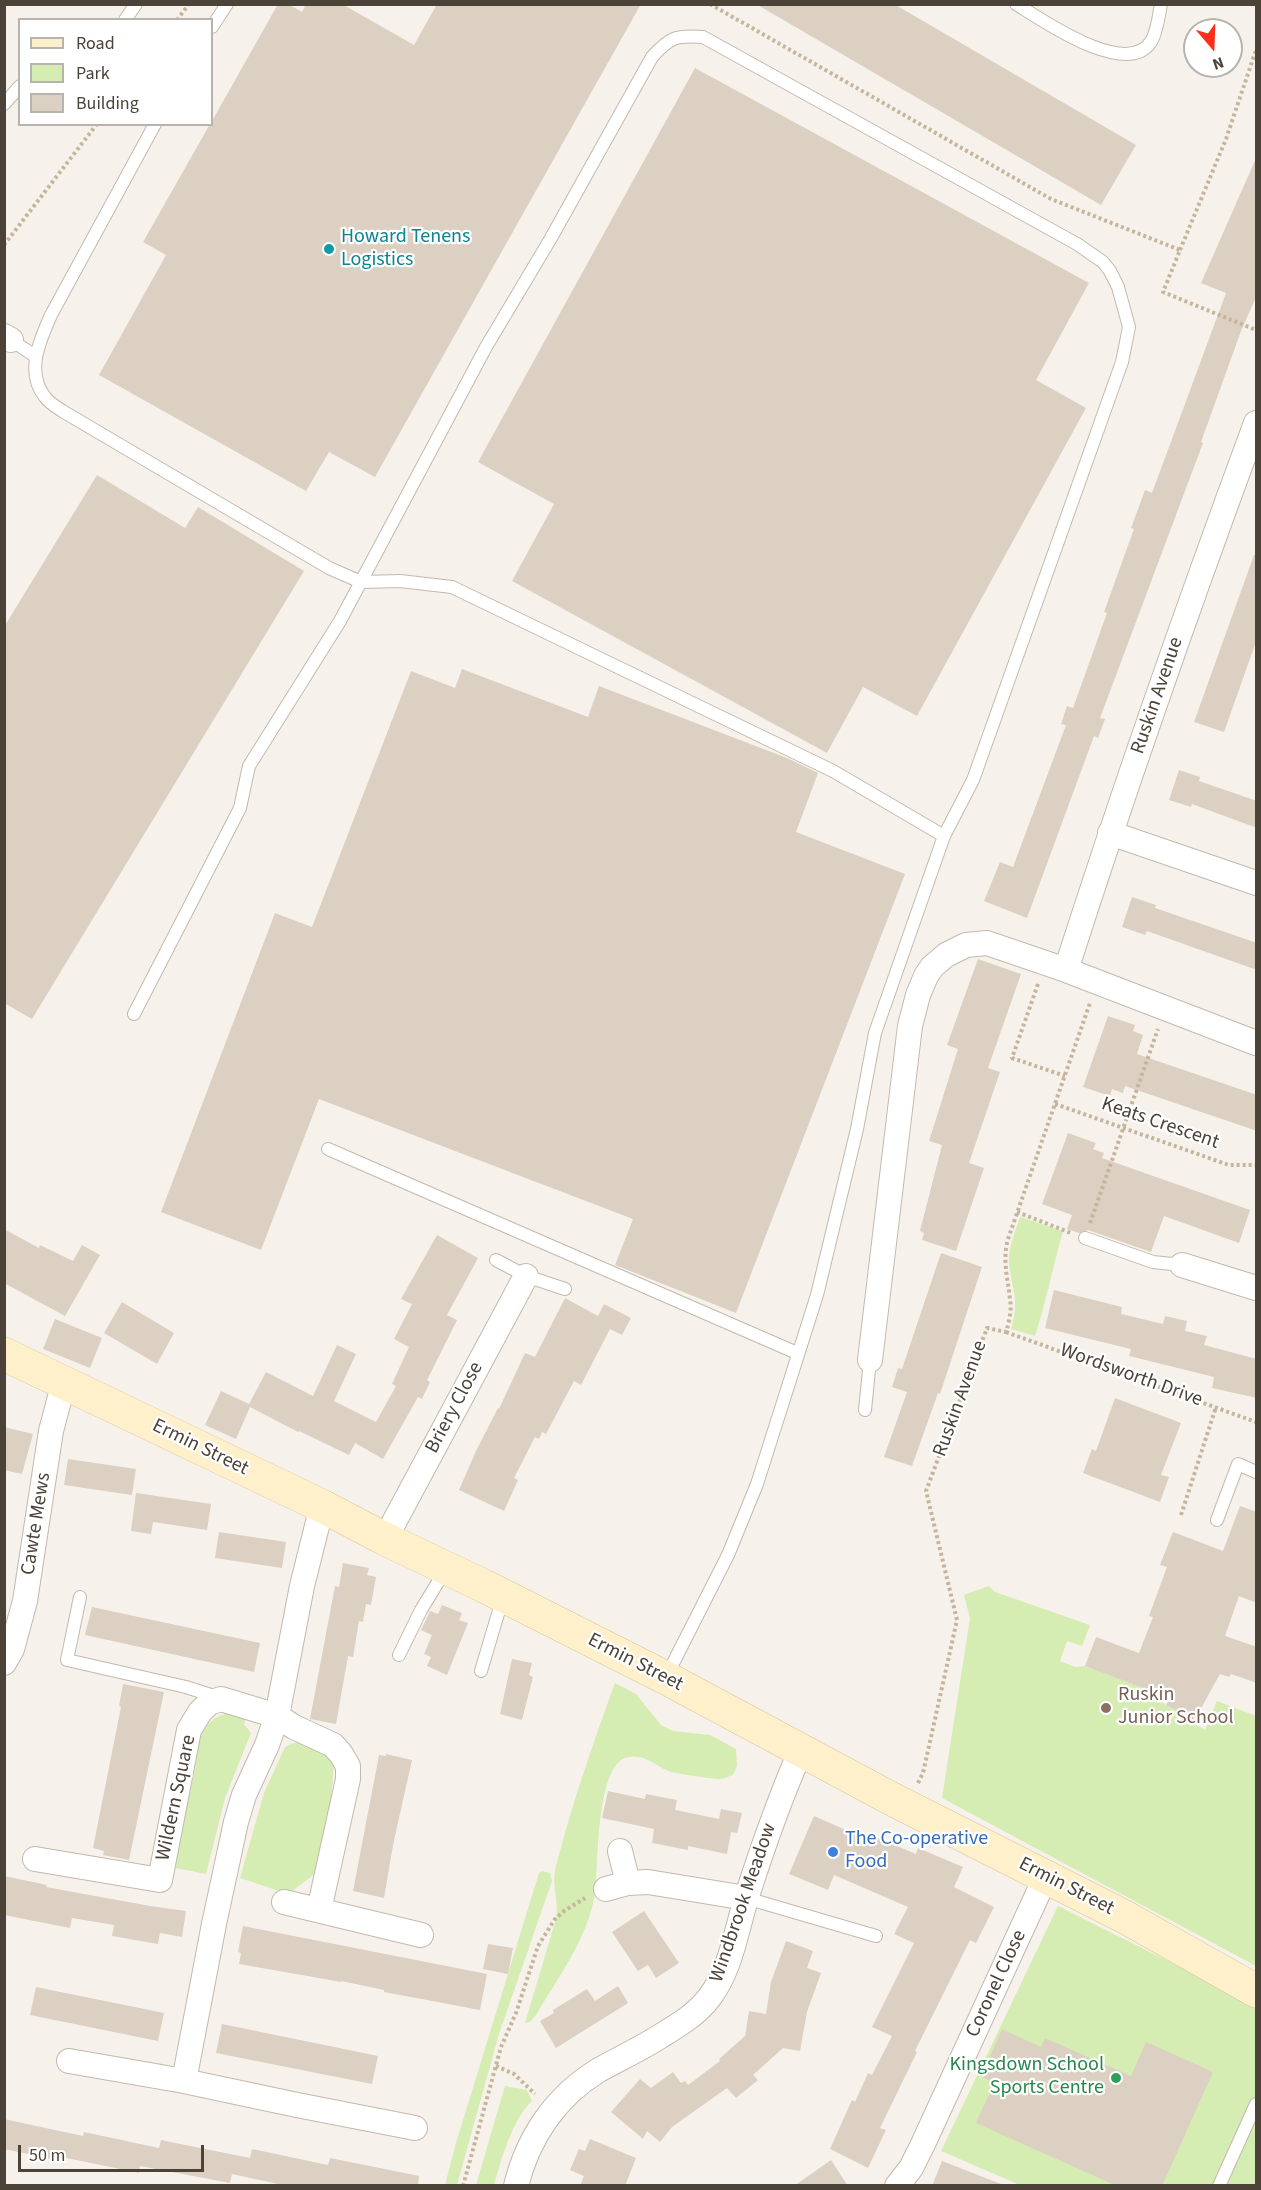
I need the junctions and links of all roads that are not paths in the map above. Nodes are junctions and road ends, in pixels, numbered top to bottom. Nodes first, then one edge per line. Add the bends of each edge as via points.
1 (136, 4) edge
2 (227, 4) edge
3 (1016, 4) edge
4 (1161, 4) edge
5 (126, 18) edge
6 (213, 25) edge
7 (18, 88) edge
8 (4, 104) edge
9 (154, 126) edge
10 (8, 338) edge
11 (35, 356) junction
12 (1257, 423) edge
13 (361, 582) junction
14 (1110, 833) junction
15 (944, 836) junction
16 (1257, 883) edge
17 (1056, 967) junction
18 (134, 1014) dead end
19 (1257, 1042) edge
20 (328, 1149) dead end
21 (1085, 1238) road end
22 (496, 1260) dead end
23 (1182, 1265) joint
24 (526, 1276) junction
25 (1257, 1288) edge
26 (565, 1289) dead end
27 (797, 1353) junction
28 (4, 1354) edge
29 (870, 1360) joint
30 (64, 1382) junction
31 (866, 1410) dead end
32 (1257, 1472) edge
33 (322, 1506) junction
34 (1217, 1520) dead end
35 (385, 1539) junction
36 (447, 1569) junction
37 (503, 1596) junction
38 (80, 1597) dead end
39 (399, 1655) dead end
40 (4, 1663) edge
41 (481, 1671) dead end
42 (666, 1678) junction
43 (220, 1699) junction
44 (277, 1716) junction
45 (801, 1750) junction
46 (620, 1851) dead end
47 (36, 1859) dead end
48 (1046, 1876) junction
49 (746, 1898) junction
50 (284, 1902) dead end
51 (319, 1910) junction
52 (421, 1935) dead end
53 (876, 1936) dead end
54 (1257, 1991) edge
55 (69, 2061) dead end
56 (184, 2081) junction
57 (1257, 2104) edge
58 (415, 2128) dead end
59 (516, 2186) edge
60 (897, 2186) edge
61 (1220, 2186) edge

1 - 5 lane
2 - 6 lane
3 - 4 lane via 1082,42 1115,54 1136,54 1152,41
7 - 8 lane
9 - 11 lane via 51,315
10 - 11 lane
11 - 13 lane via 38,383 45,398 64,412 329,568
12 - 14 street, Ruskin Avenue
13 - 15 lane via 400,581 453,587 833,771
13 - 15 lane via 486,347 652,57 676,36 703,37 1077,244 1103,262 1124,302 1129,327 1122,362 973,780
13 - 18 lane via 249,766 240,808
14 - 16 street
14 - 17 street, Ruskin Avenue
15 - 27 lane via 875,1033 836,1219
17 - 19 street
17 - 29 street via 977,943 946,955 926,976 910,1026
20 - 27 lane
21 - 23 lane via 1153,1262
22 - 24 lane
23 - 25 street
24 - 26 lane
24 - 35 street, Briery Close
27 - 42 lane via 758,1484 729,1555
28 - 30 main road, Ermin Street
29 - 31 lane
30 - 33 main road, Ermin Street
30 - 40 street, Cawte Mews via 51,1431 25,1601 12,1649
32 - 34 lane via 1238,1464
33 - 35 main road, Ermin Street
33 - 44 street
35 - 36 main road, Ermin Street
36 - 37 main road, Ermin Street
36 - 39 lane
37 - 41 lane
37 - 42 main road, Ermin Street
38 - 43 lane via 67,1660
42 - 45 main road, Ermin Street
43 - 44 street
43 - 47 street, Wildern Square via 209,1703 189,1730 160,1880
44 - 51 street via 333,1745 348,1766
44 - 56 street via 236,1822
45 - 48 main road, Ermin Street
45 - 49 street, Windbrook Meadow
46 - 49 street via 617,1886 648,1882
48 - 54 main road, Ermin Street
48 - 60 street, Coronel Close via 923,2144
49 - 53 lane
49 - 59 street, Windbrook Meadow via 727,1963 709,1999 688,2019 574,2088 532,2140
50 - 51 street
51 - 52 street
55 - 56 street
56 - 58 street
57 - 61 lane

